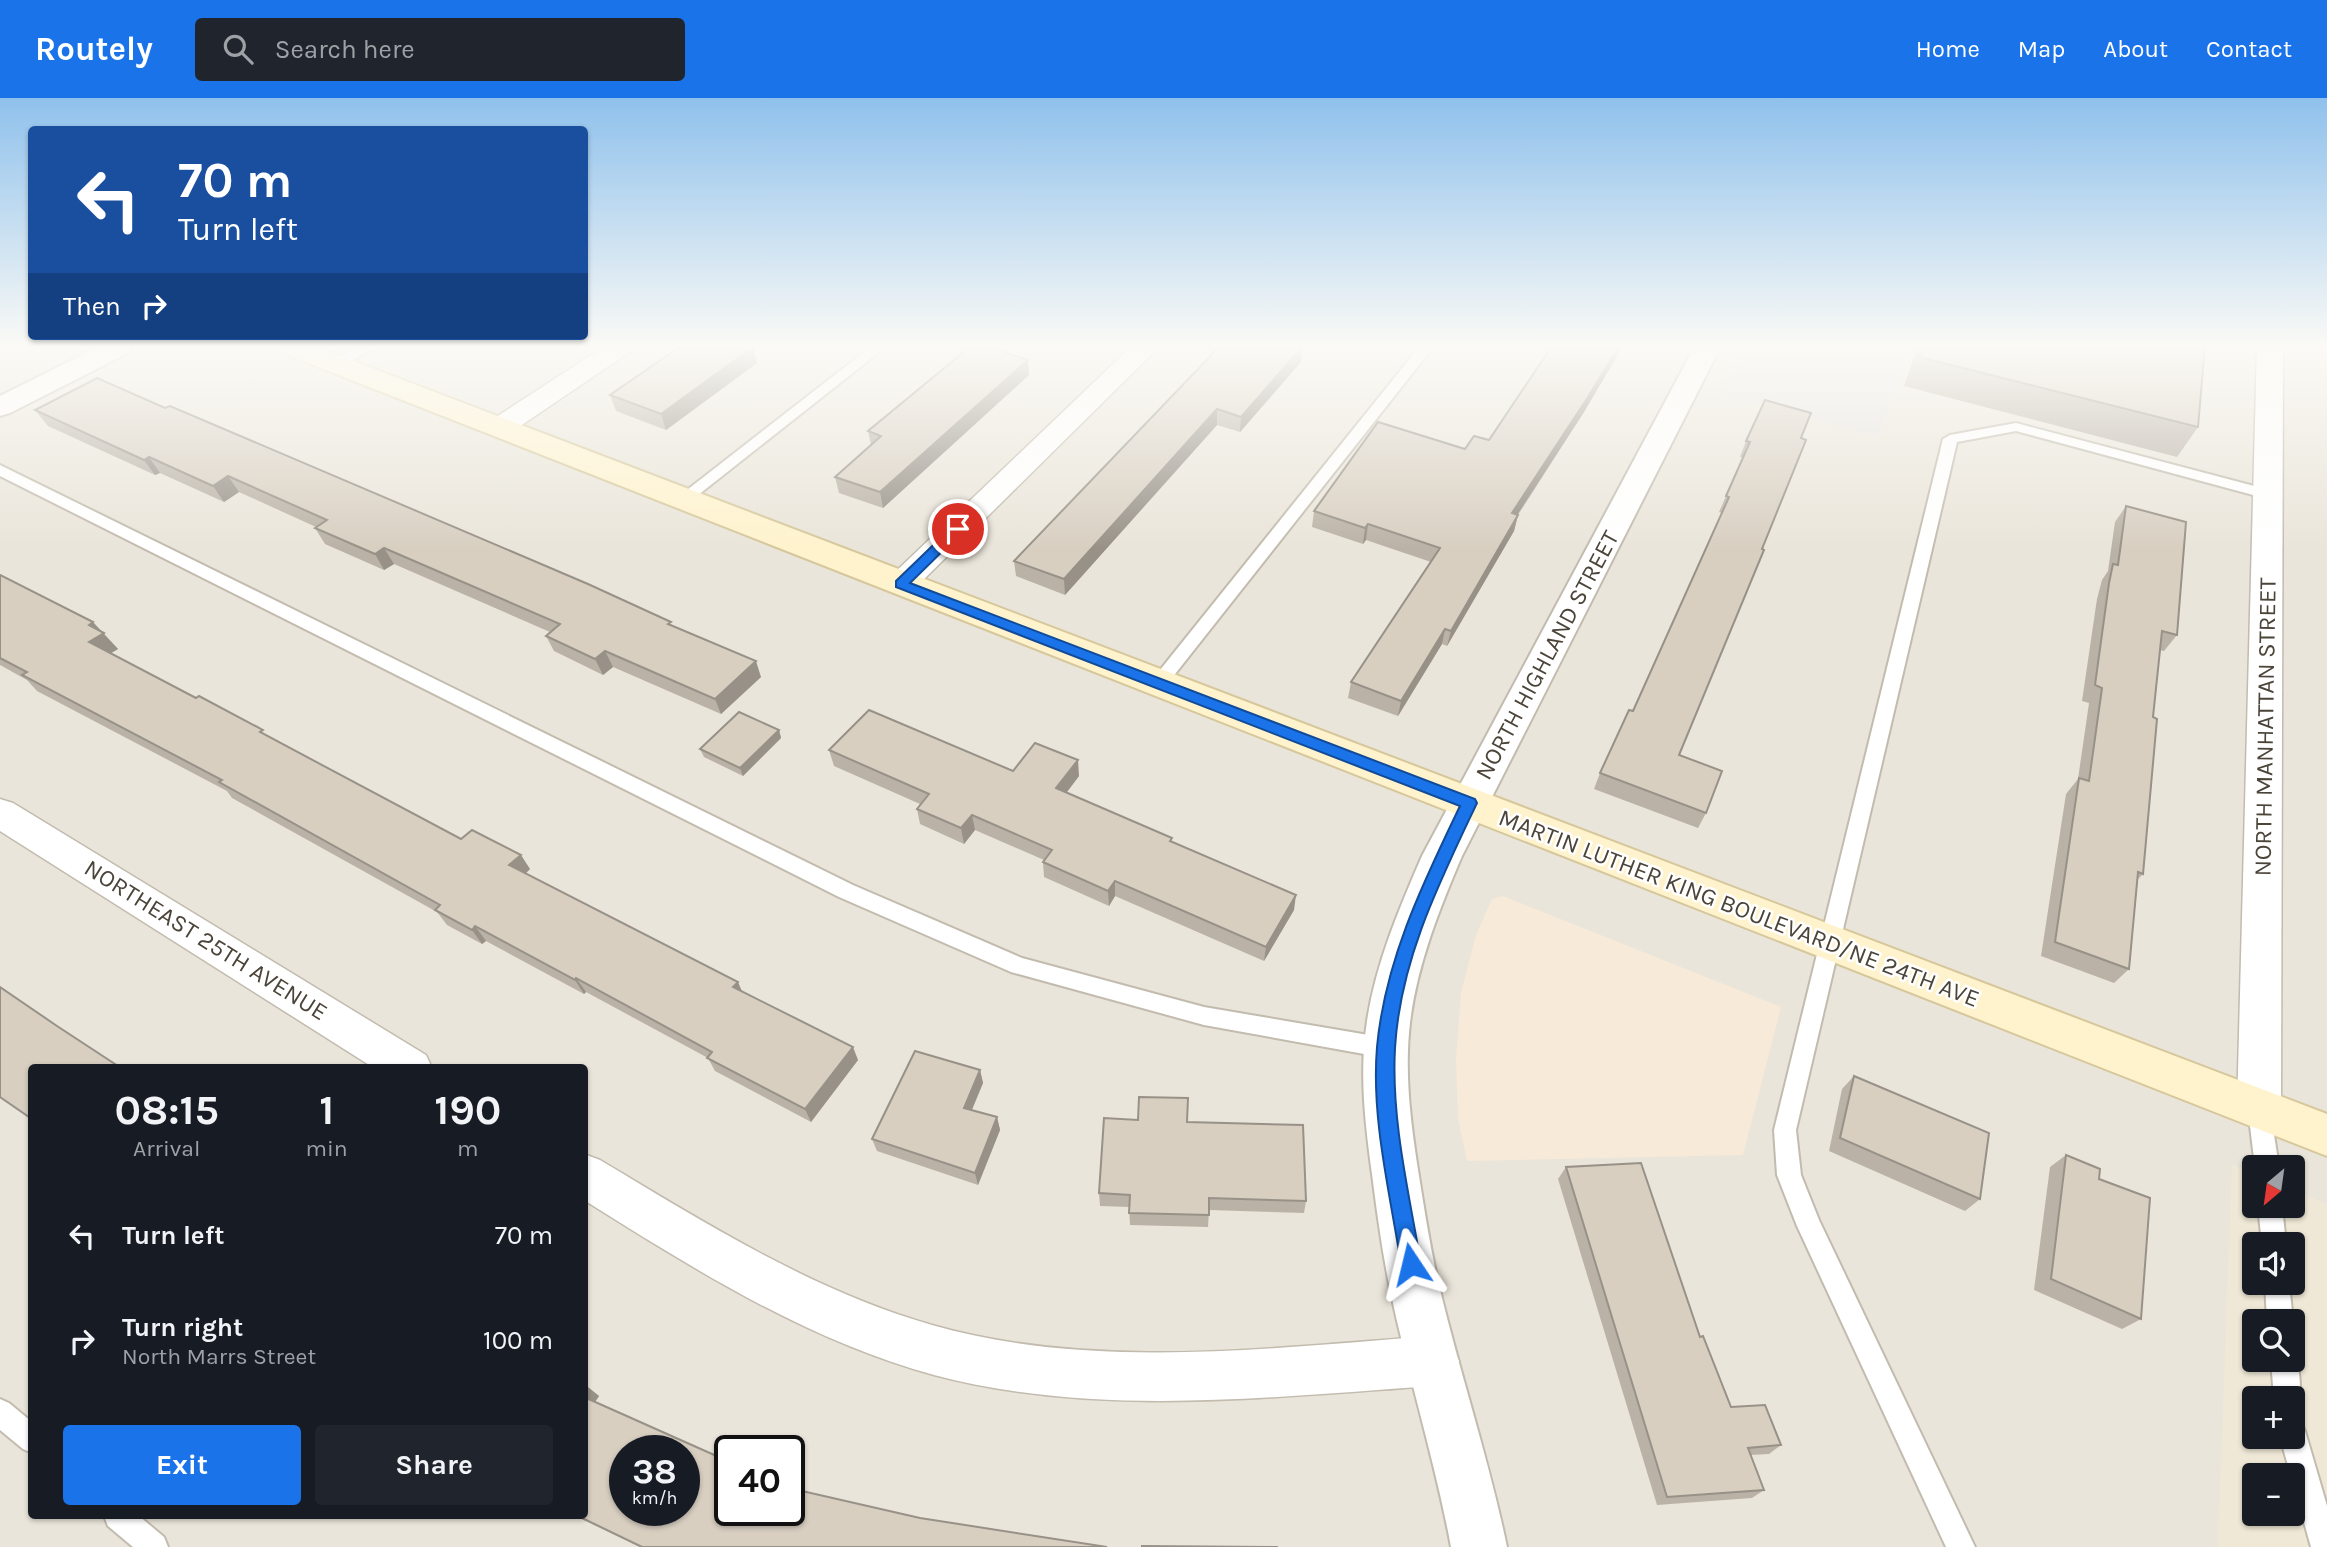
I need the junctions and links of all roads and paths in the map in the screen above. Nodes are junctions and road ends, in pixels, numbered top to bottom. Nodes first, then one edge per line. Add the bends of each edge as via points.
1 (465, 414) edge
2 (520, 414) edge
3 (793, 414) edge
4 (1077, 414) edge
5 (1373, 414) edge
6 (1673, 414) edge
7 (2269, 414) edge
8 (500, 427) junction
9 (0, 470) edge
10 (2268, 494) junction
11 (683, 500) junction
12 (901, 584) junction
13 (1158, 684) junction
14 (1469, 803) junction
15 (0, 813) edge
16 (1832, 944) junction
17 (1386, 1048) junction
18 (405, 1064) edge
19 (2259, 1109) junction
20 (2327, 1135) edge
21 (2265, 1155) edge
22 (588, 1177) edge
23 (1434, 1361) junction
24 (0, 1412) edge
25 (28, 1436) edge
26 (2297, 1449) edge
27 (121, 1519) edge
28 (153, 1547) edge
29 (1479, 1547) edge
30 (1961, 1547) edge
31 (2325, 1547) edge

1 - 8 main road, MARTIN LUTHER KING BOULEVARD/NE 24TH AVE
2 - 8 street
3 - 11 lane
4 - 12 street
5 - 13 lane
6 - 14 street, NORTH HIGHLAND STREET
7 - 10 street, NORTH MANHATTAN STREET
8 - 11 main road, MARTIN LUTHER KING BOULEVARD/NE 24TH AVE
9 - 17 lane via 846,891 1018,966 1204,1016
10 - 16 lane via 2016,427 1950,439
10 - 19 street, NORTH MANHATTAN STREET
11 - 12 main road, MARTIN LUTHER KING BOULEVARD/NE 24TH AVE
12 - 13 main road, MARTIN LUTHER KING BOULEVARD/NE 24TH AVE
13 - 14 main road, MARTIN LUTHER KING BOULEVARD/NE 24TH AVE
14 - 16 main road, MARTIN LUTHER KING BOULEVARD/NE 24TH AVE
14 - 17 street, NORTH HIGHLAND STREET via 1421,904 1394,990
15 - 18 street, NORTHEAST 25TH AVENUE
16 - 19 main road, MARTIN LUTHER KING BOULEVARD/NE 24TH AVE
16 - 30 lane via 1785,1130 1789,1175
17 - 23 street, NORTH HIGHLAND STREET via 1387,1114 1398,1192
19 - 20 main road, MARTIN LUTHER KING BOULEVARD/NE 24TH AVE
19 - 21 lane
22 - 23 street via 705,1250 793,1294 890,1336 983,1362 1077,1374 1203,1376
23 - 29 street, NORTH HIGHLAND STREET via 1470,1492
24 - 25 lane
26 - 31 lane
27 - 28 lane

